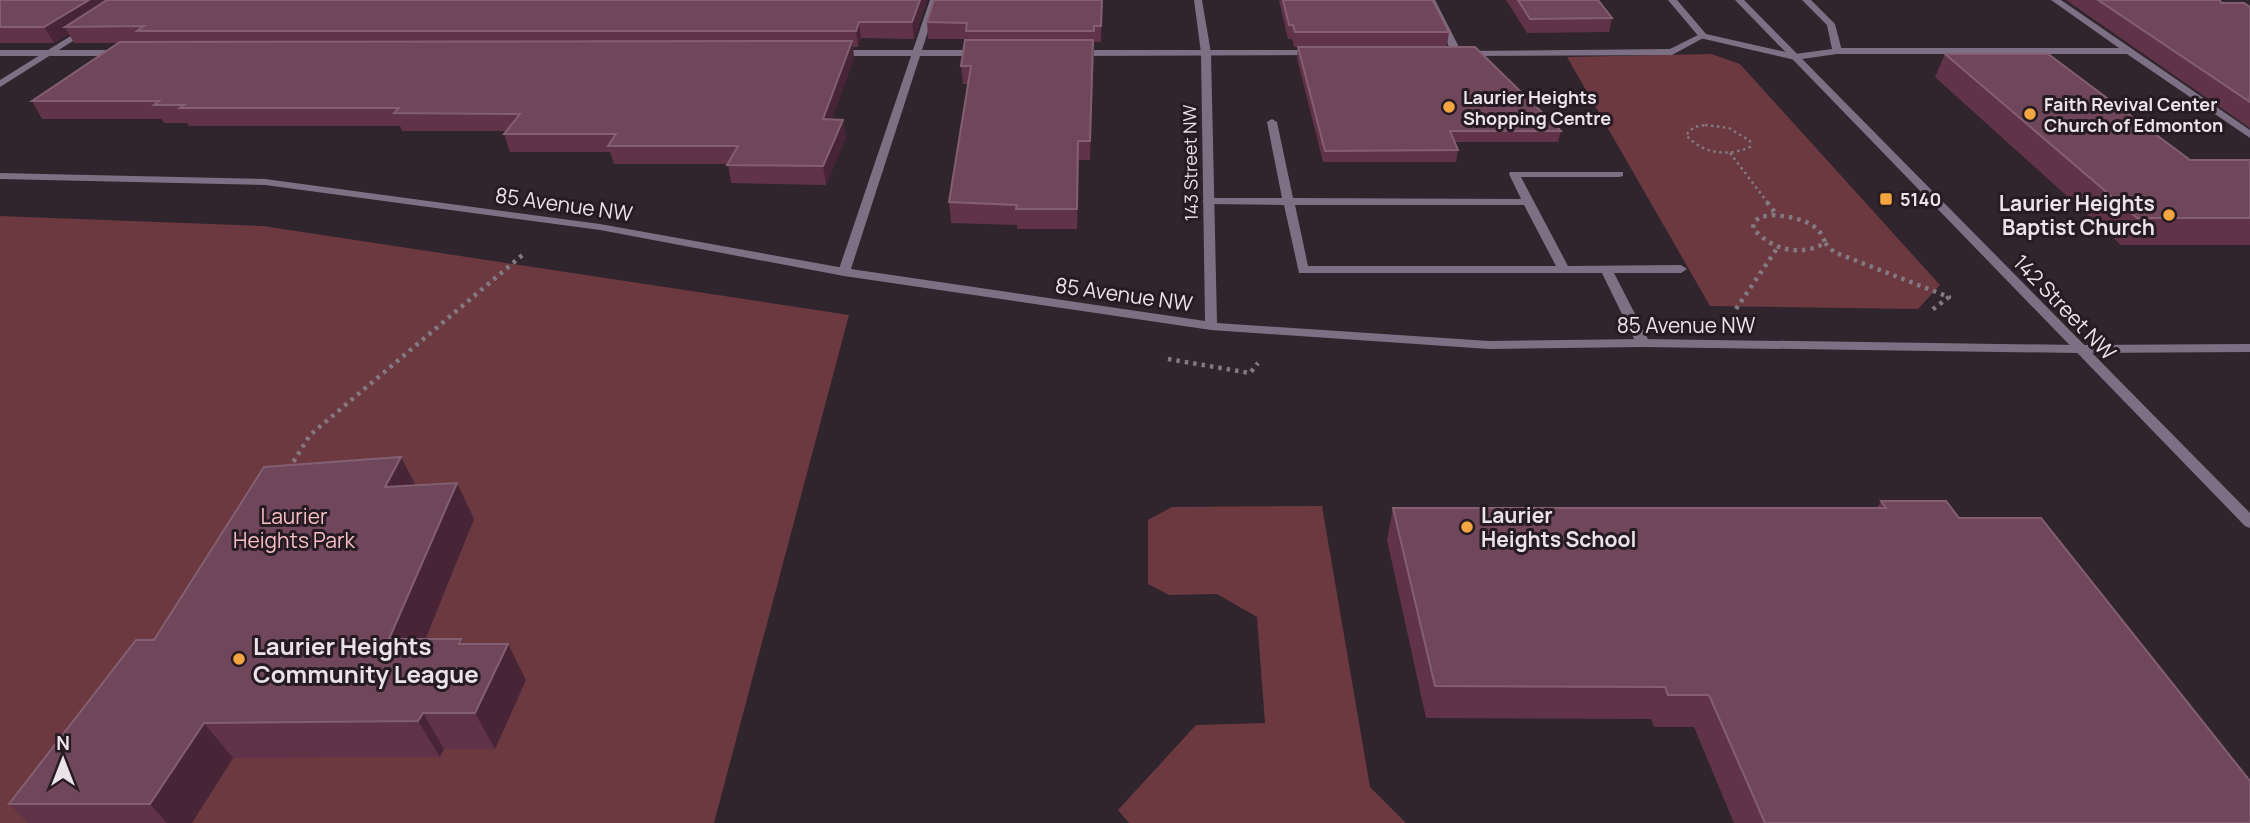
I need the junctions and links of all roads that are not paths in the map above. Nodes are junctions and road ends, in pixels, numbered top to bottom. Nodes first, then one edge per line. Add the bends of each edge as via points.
1 (934, 0) edge
2 (1198, 0) edge
3 (1431, 0) edge
4 (1672, 0) edge
5 (1739, 0) edge
6 (1806, 0) edge
7 (2055, 0) edge
8 (102, 20) edge
9 (1703, 36) junction
10 (1837, 51) junction
11 (2128, 51) junction
12 (0, 53) edge
13 (50, 53) junction
14 (134, 53) edge
15 (831, 53) edge
16 (1331, 53) edge
17 (1443, 53) edge
18 (1457, 53) junction
19 (914, 54) junction
20 (998, 54) edge
21 (1067, 54) edge
22 (1206, 54) junction
23 (1795, 57) junction
24 (0, 84) edge
25 (1272, 122) dead end
26 (2250, 135) edge
27 (1619, 174) dead end
28 (0, 176) edge
29 (1208, 201) junction
30 (1288, 201) junction
31 (1528, 202) junction
32 (1681, 269) dead end
33 (1564, 270) junction
34 (1607, 271) junction
35 (844, 272) junction
36 (1211, 326) junction
37 (1643, 343) junction
38 (2250, 348) edge
39 (2078, 349) junction
40 (2250, 522) edge

1 - 19 street
2 - 22 street, 143 Street NW
3 - 18 street
4 - 9 street
5 - 23 street, 142 Street NW
6 - 10 street via 1831,24
7 - 11 street
8 - 13 street
9 - 18 street via 1672,52
9 - 23 street
10 - 11 street
10 - 23 street
11 - 26 street
12 - 13 street
13 - 14 street
13 - 24 street
15 - 19 street
16 - 22 street
17 - 18 street
19 - 20 street
19 - 35 street
21 - 22 street
22 - 29 street, 143 Street NW
23 - 39 street, 142 Street NW
25 - 30 street
27 - 31 street via 1514,174
28 - 35 street, 85 Avenue NW via 265,182 600,227
29 - 30 street
29 - 36 street, 143 Street NW
30 - 31 street
30 - 33 street via 1303,270
31 - 33 street
32 - 34 street
33 - 34 street
34 - 37 street
35 - 36 street, 85 Avenue NW
36 - 37 street, 85 Avenue NW via 1489,345
37 - 39 street, 85 Avenue NW
38 - 39 street, 85 Avenue NW
39 - 40 street, 142 Street NW

